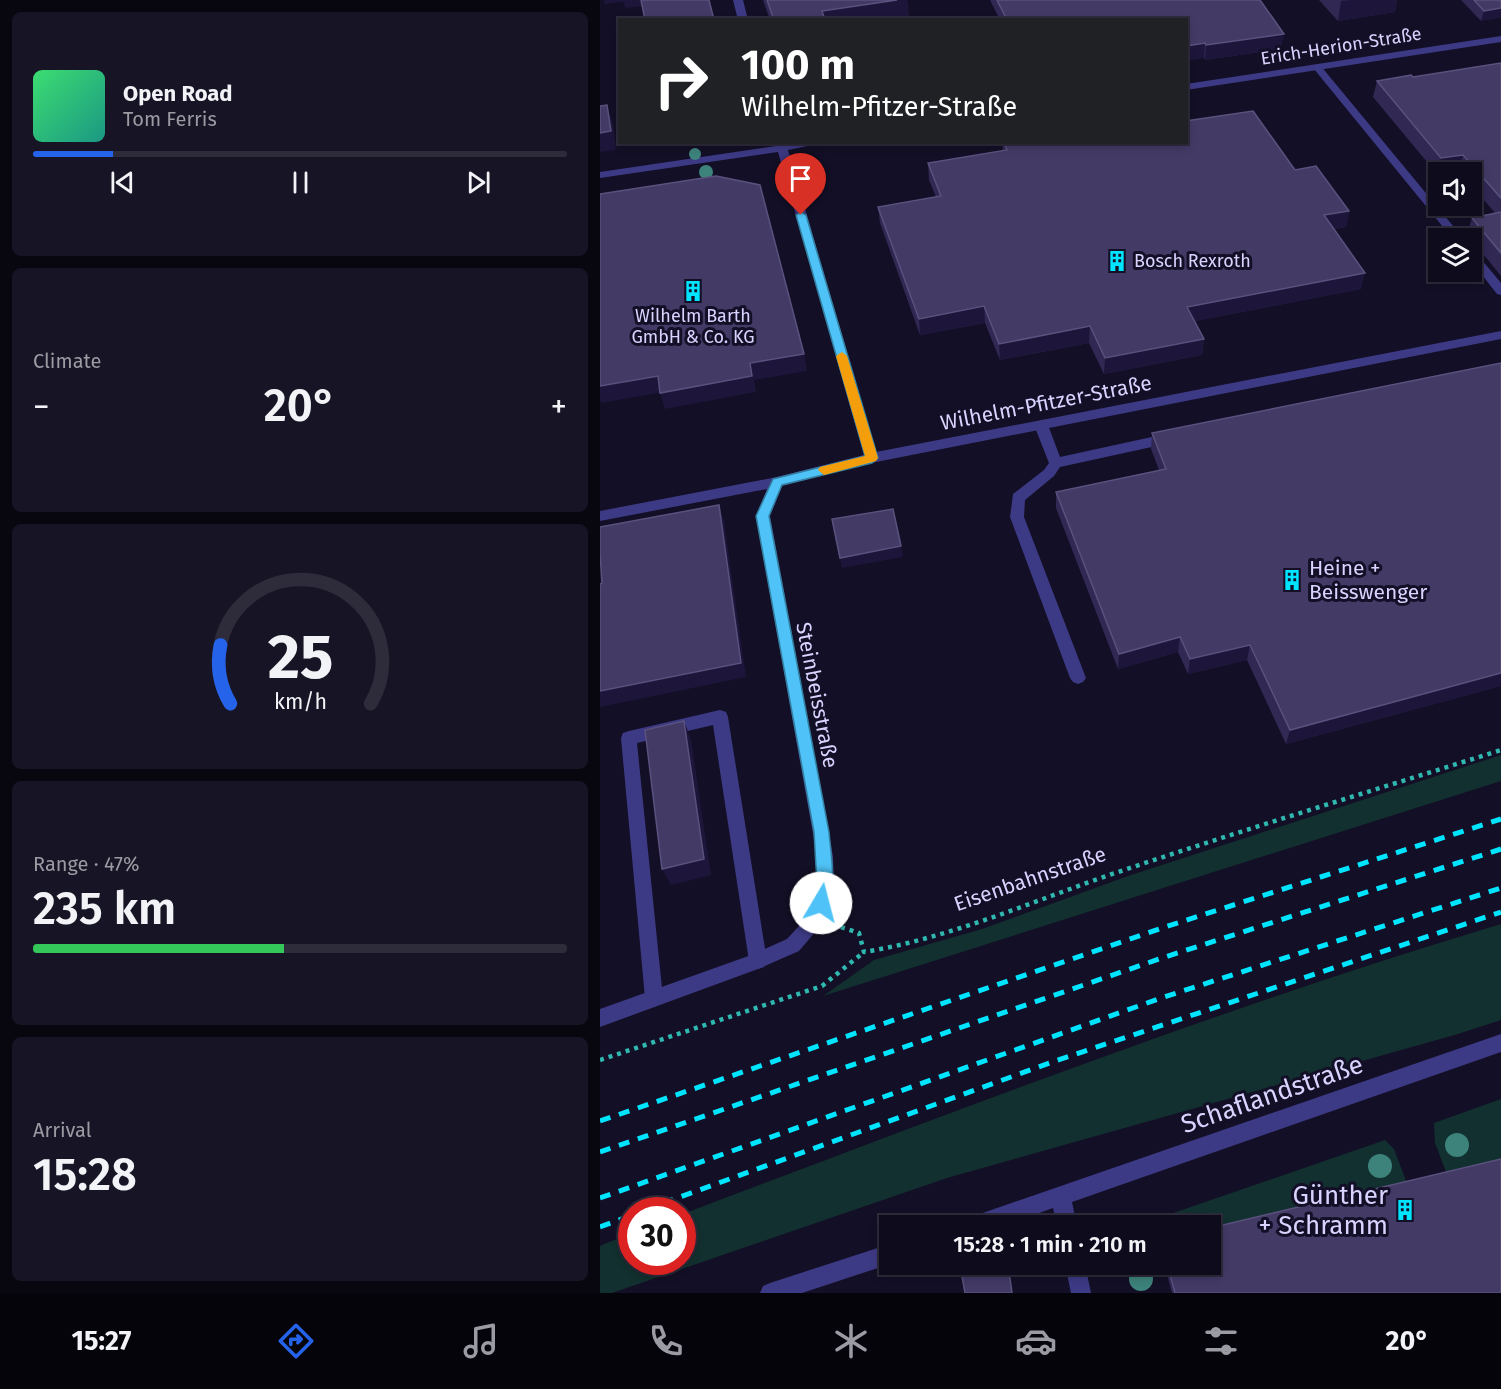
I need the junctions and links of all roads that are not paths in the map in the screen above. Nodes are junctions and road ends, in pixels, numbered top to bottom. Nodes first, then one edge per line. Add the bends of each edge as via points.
1 (738, 0) edge
2 (742, 18) edge
3 (1501, 39) edge
4 (1317, 67) junction
5 (1188, 87) edge
6 (781, 145) edge
7 (600, 175) edge
8 (1450, 228) edge
9 (1482, 267) edge
10 (1501, 291) edge
11 (1501, 335) edge
12 (1041, 425) junction
13 (1184, 435) edge
14 (872, 458) junction
15 (1056, 463) junction
16 (777, 482) junction
17 (600, 516) edge
18 (1078, 678) dead end
19 (758, 962) junction
20 (654, 998) junction
21 (600, 1018) edge
22 (1501, 1043) edge
23 (1061, 1197) junction
24 (1007, 1215) edge
25 (1065, 1215) edge
26 (879, 1258) edge
27 (1077, 1275) edge
28 (770, 1293) edge
29 (1081, 1293) edge

1 - 2 street
3 - 4 street, Erich-Herion-Straße
4 - 5 street, Erich-Herion-Straße
4 - 8 street
6 - 7 street
6 - 14 street
9 - 10 street
11 - 12 street, Wilhelm-Pfitzer-Straße
12 - 14 street, Wilhelm-Pfitzer-Straße
12 - 15 street
13 - 15 street
14 - 16 street, Wilhelm-Pfitzer-Straße
15 - 18 street via 1018,498 1017,517
16 - 17 street, Wilhelm-Pfitzer-Straße
16 - 19 street, Steinbeisstraße via 763,516 824,848 825,884 818,918 794,945
19 - 20 street
19 - 20 street via 720,717 629,738
20 - 21 street
22 - 23 street, Schaflandstraße
23 - 24 street, Schaflandstraße
23 - 25 street
26 - 28 street
27 - 29 street

